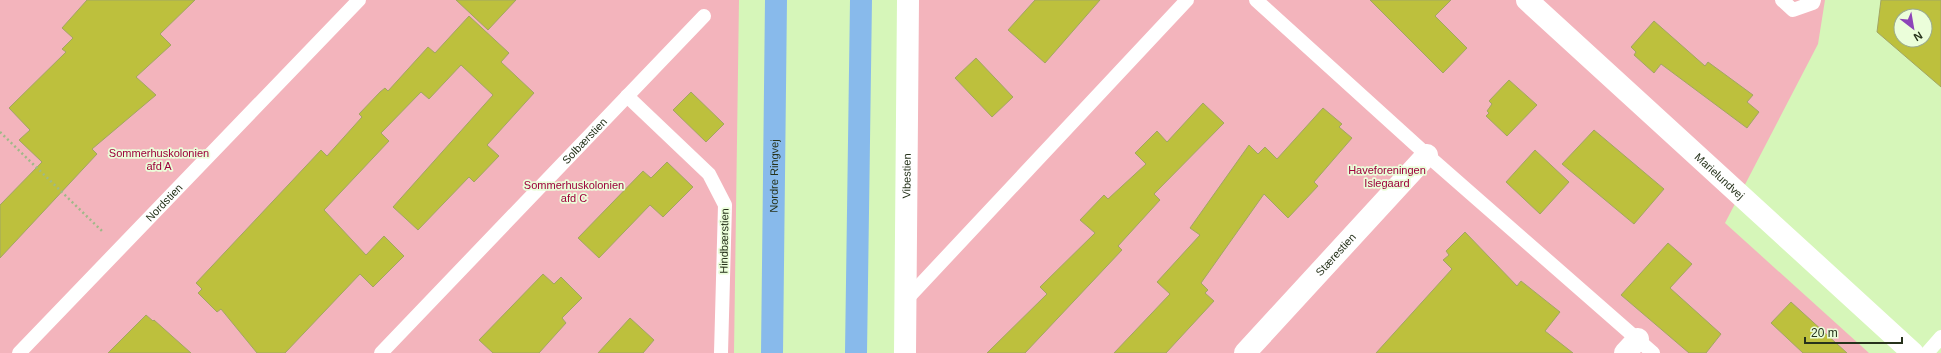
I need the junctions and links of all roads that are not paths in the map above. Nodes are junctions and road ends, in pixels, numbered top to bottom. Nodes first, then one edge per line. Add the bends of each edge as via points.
1 (359, 0) edge
2 (776, 0) edge
3 (861, 0) edge
4 (908, 0) edge
5 (1187, 0) edge
6 (1256, 0) edge
7 (1527, 0) edge
8 (1782, 0) edge
9 (1814, 0) edge
10 (704, 16) dead end
11 (627, 96) junction
12 (1427, 155) junction
13 (905, 301) junction
14 (1941, 338) edge
15 (1639, 348) edge
16 (19, 353) edge
17 (381, 353) edge
18 (721, 353) edge
19 (772, 353) edge
20 (856, 353) edge
21 (905, 353) edge
22 (1245, 353) edge
23 (1912, 353) edge
24 (1927, 353) edge

1 - 16 lane, Nordstien
2 - 19 main road, Nordre Ringvej
3 - 20 main road
4 - 13 street, Vibestien
5 - 13 lane
6 - 12 lane
7 - 23 street, Marielundvej
8 - 9 lane via 1793,10 1813,3
10 - 11 lane, Solbærstien
11 - 17 lane, Solbærstien
11 - 18 lane, Hindbærstien via 709,174 725,204
12 - 15 lane
12 - 22 street, Stærestien
13 - 21 street, Vibestien
14 - 24 lane

